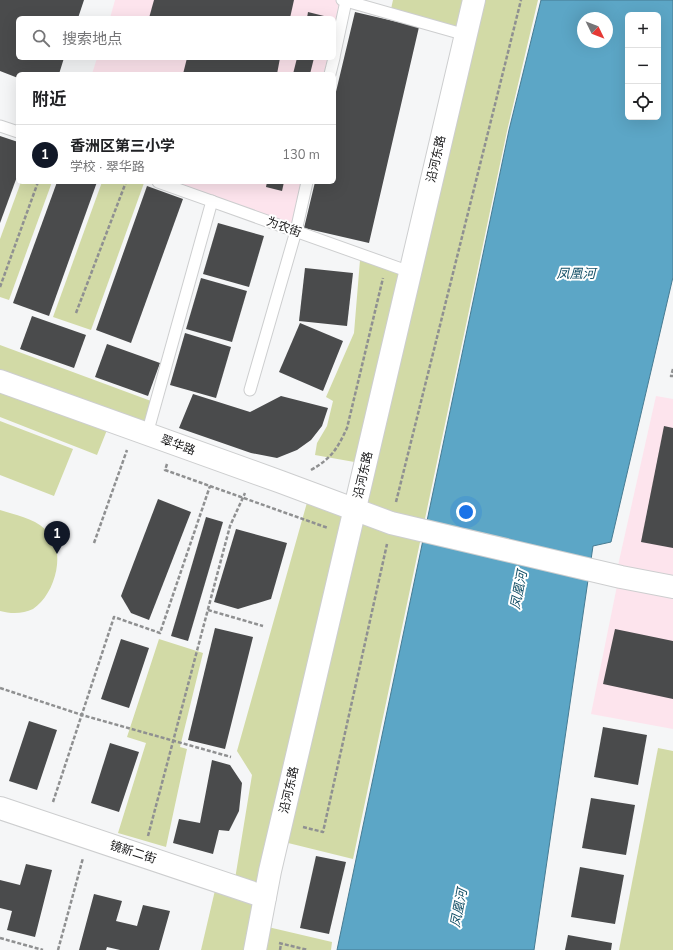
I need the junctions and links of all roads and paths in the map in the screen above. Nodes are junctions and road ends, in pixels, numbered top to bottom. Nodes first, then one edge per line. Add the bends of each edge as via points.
1 (344, 0) edge
2 (474, 0) edge
3 (521, 0) edge
4 (466, 35) junction
5 (336, 46) edge
6 (333, 60) edge
7 (330, 72) edge
8 (0, 126) edge
9 (16, 131) edge
10 (37, 184) edge
11 (125, 184) edge
12 (164, 184) edge
13 (306, 184) edge
14 (212, 201) junction
15 (296, 231) junction
16 (386, 263) junction
17 (410, 272) junction
18 (0, 287) edge
19 (76, 313) dead end
20 (673, 369) edge
21 (673, 376) edge
22 (0, 381) edge
23 (250, 390) dead end
24 (140, 431) junction
25 (174, 443) junction
26 (253, 471) junction
27 (308, 472) dead end
28 (210, 486) junction
29 (243, 498) junction
30 (355, 509) junction
31 (391, 523) junction
32 (349, 535) junction
33 (94, 543) dead end
34 (673, 587) edge
35 (208, 610) junction
36 (263, 626) dead end
37 (0, 688) edge
38 (82, 715) junction
39 (173, 742) junction
40 (231, 757) dead end
41 (0, 808) edge
42 (282, 821) junction
43 (46, 824) junction
44 (89, 838) junction
45 (142, 856) junction
46 (265, 897) junction
47 (0, 938) edge
48 (256, 944) edge
49 (281, 944) junction
50 (43, 950) edge
51 (58, 950) edge
52 (280, 950) edge
53 (308, 950) edge

1 - 4 lane
1 - 5 lane
2 - 4 street, 沿河东路
3 - 31 path
4 - 17 street, 沿河东路
6 - 7 lane
8 - 9 lane
10 - 18 path
11 - 19 path
12 - 14 lane, 为农街
13 - 15 lane
14 - 15 lane, 为农街
14 - 24 lane
15 - 16 lane, 为农街
15 - 23 lane
16 - 17 lane, 为农街
16 - 27 path via 347,428 337,449 324,463
17 - 30 street, 沿河东路
20 - 21 path
22 - 24 street, 翠华路
24 - 25 street, 翠华路
24 - 33 path
25 - 26 street, 翠华路
25 - 28 path via 165,470
26 - 29 path
26 - 30 street, 翠华路
28 - 29 path
28 - 38 path via 160,632 114,616
29 - 32 path
29 - 35 path via 230,526
30 - 31 street, 翠华路
30 - 32 street, 沿河东路
31 - 34 street, 翠华路
31 - 42 path via 323,832
32 - 42 street, 沿河东路
35 - 36 path
35 - 39 path
37 - 38 path
38 - 39 path
38 - 43 path
39 - 40 path
39 - 45 path
41 - 43 street, 镜新二街
42 - 46 street, 沿河东路
43 - 44 street, 镜新二街
44 - 45 street, 镜新二街
44 - 51 path
45 - 46 street, 镜新二街
46 - 48 street, 沿河东路
47 - 50 path
48 - 49 path
49 - 52 path
49 - 53 path

